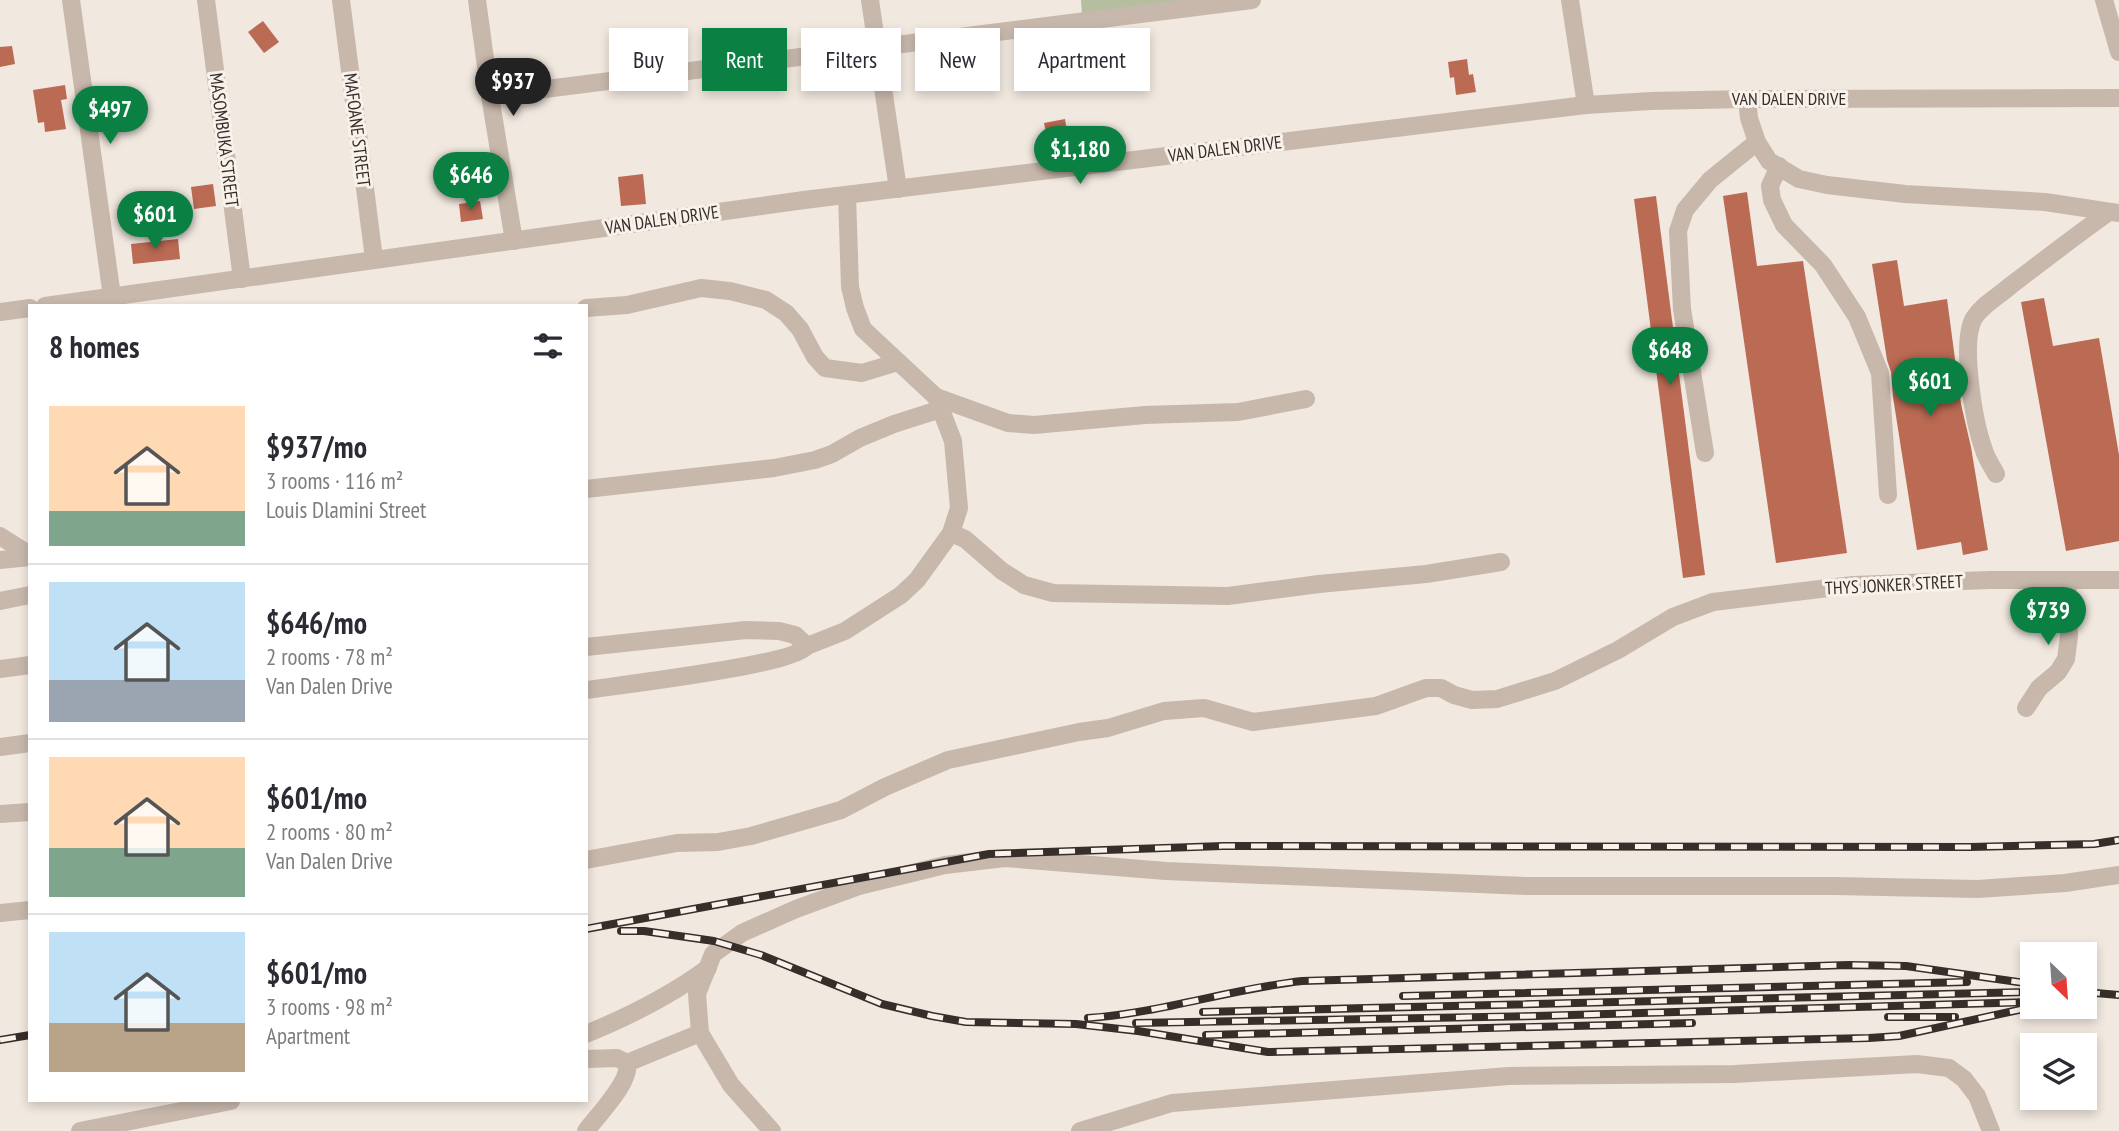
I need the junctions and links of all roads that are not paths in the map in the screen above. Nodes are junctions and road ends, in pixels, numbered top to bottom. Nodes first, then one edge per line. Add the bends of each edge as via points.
1 (71, 0) edge
2 (206, 0) edge
3 (341, 0) edge
4 (477, 0) edge
5 (870, 0) edge
6 (1252, 0) edge
7 (1570, 0) edge
8 (2104, 0) edge
9 (874, 28) edge
10 (901, 45) edge
11 (2119, 52) edge
12 (801, 57) edge
13 (883, 91) edge
14 (490, 96) junction
15 (2119, 98) edge
16 (1747, 99) junction
17 (1586, 105) junction
18 (1757, 142) junction
19 (1779, 166) junction
20 (898, 189) junction
21 (847, 195) junction
22 (2114, 212) edge
23 (514, 241) junction
24 (374, 260) junction
25 (242, 279) junction
26 (112, 297) junction
27 (59, 304) edge
28 (28, 308) edge
29 (588, 308) edge
30 (0, 312) edge
31 (898, 362) junction
32 (1306, 400) dead end
33 (939, 403) junction
34 (1705, 453) dead end
35 (1996, 474) dead end
36 (588, 489) edge
37 (1888, 495) dead end
38 (951, 533) junction
39 (0, 536) edge
40 (28, 555) edge
41 (28, 556) edge
42 (0, 559) edge
43 (1501, 562) dead end
44 (2067, 580) junction
45 (2119, 580) edge
46 (28, 595) edge
47 (0, 601) edge
48 (807, 646) junction
49 (588, 647) edge
50 (28, 665) edge
51 (0, 669) edge
52 (588, 690) edge
53 (2026, 708) dead end
54 (28, 743) edge
55 (0, 747) edge
56 (28, 812) edge
57 (0, 814) edge
58 (588, 860) edge
59 (2119, 875) edge
60 (28, 910) edge
61 (0, 914) edge
62 (708, 968) junction
63 (588, 1033) edge
64 (700, 1033) junction
65 (588, 1059) edge
66 (627, 1063) junction
67 (226, 1102) edge
68 (80, 1131) edge
69 (586, 1131) edge
70 (772, 1131) edge
71 (1080, 1131) edge
72 (1991, 1131) edge

1 - 26 street
2 - 25 street, MASOMBUKA STREET
3 - 24 street, MAFOANE STREET
4 - 14 street
5 - 9 street
6 - 10 street
7 - 17 street
8 - 11 street
12 - 14 street
13 - 20 street
14 - 23 street
15 - 16 street, VAN DALEN DRIVE
16 - 17 street, VAN DALEN DRIVE
16 - 18 street
17 - 20 street, VAN DALEN DRIVE
18 - 19 street via 1769,161
18 - 34 street via 1710,180 1685,210 1678,231 1682,309
19 - 22 street via 1800,179 1827,185
19 - 37 street via 1770,186 1784,225 1823,265 1857,317 1880,373
20 - 21 street, VAN DALEN DRIVE
21 - 23 street, VAN DALEN DRIVE
21 - 31 street via 850,287 855,308 863,329
22 - 35 street via 2055,250 1976,315 1969,328 1976,418 1984,452
23 - 24 street, VAN DALEN DRIVE
24 - 25 street, VAN DALEN DRIVE
25 - 26 street, VAN DALEN DRIVE
26 - 27 street, VAN DALEN DRIVE
28 - 30 street
29 - 31 street via 627,305 701,288 730,290 766,300 786,313 825,368 862,373
31 - 33 street
32 - 33 street via 1238,412 1034,425
33 - 36 street via 815,460
33 - 38 street via 953,441 959,509
38 - 43 street via 1024,585 1053,593 1228,596
38 - 48 street via 901,595 845,631
39 - 40 street
41 - 42 street
44 - 45 street, THYS JONKER STREET
44 - 53 street via 2066,659
44 - 58 street, THYS JONKER STREET via 1853,585 1713,602 1673,617 1555,681 1497,699 1472,700 1441,688 1426,688 1376,706 1253,722 1203,708 1164,711 1108,729 948,760 841,810 751,836 677,843
46 - 47 street
48 - 49 street via 795,635 746,630
48 - 52 street via 802,652 769,662
50 - 51 street
54 - 55 street
56 - 57 street
59 - 62 street via 1978,889 1526,886 1166,871 1005,859 945,865 859,886 796,909 742,933 713,954
60 - 61 street
62 - 63 street via 650,1006
62 - 64 street via 697,994
64 - 66 street
64 - 70 street via 730,1085
65 - 66 street via 617,1058
66 - 69 street via 622,1084
67 - 68 street
71 - 72 street via 1172,1103 1469,1079 1735,1074 1917,1064 1949,1068 1964,1079 1977,1096

